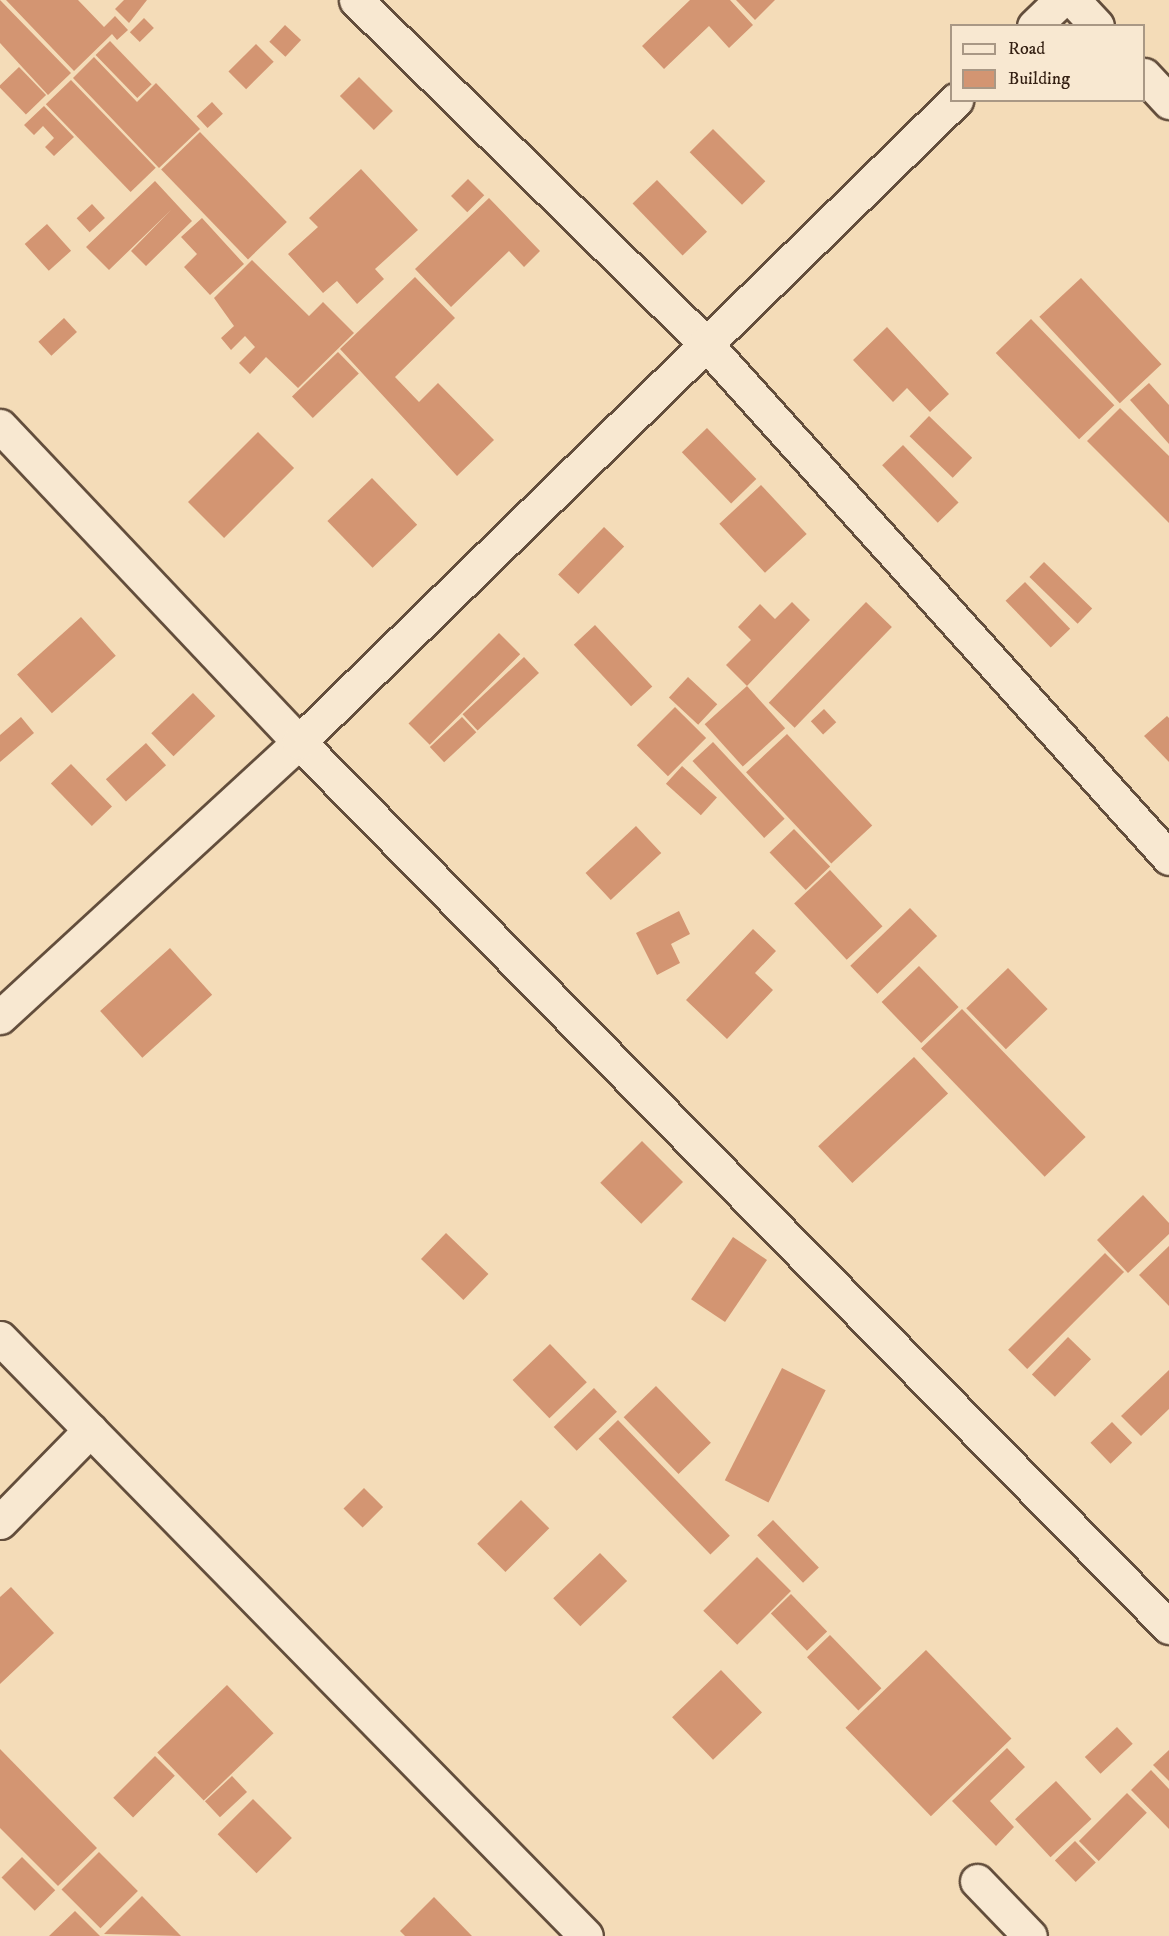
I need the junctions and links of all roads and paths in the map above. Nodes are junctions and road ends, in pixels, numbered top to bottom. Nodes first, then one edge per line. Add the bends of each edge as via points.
1 (1061, 0) edge
2 (1073, 0) edge
3 (365, 3) edge
4 (1036, 24) edge
5 (1095, 24) edge
6 (1145, 77) edge
7 (954, 102) edge
8 (1169, 102) edge
9 (705, 343) junction
10 (0, 426) edge
11 (299, 742) junction
12 (1169, 858) edge
13 (0, 1017) edge
14 (0, 1338) edge
15 (90, 1431) junction
16 (0, 1522) edge
17 (1169, 1627) edge
18 (977, 1881) dead end
19 (586, 1936) edge
20 (1030, 1936) edge

1 - 4 street
2 - 5 street
3 - 9 street
6 - 8 street
7 - 9 street
9 - 11 street
9 - 12 street
10 - 11 street
11 - 13 street
11 - 17 street
14 - 15 street
15 - 16 street
15 - 19 street
18 - 20 street

